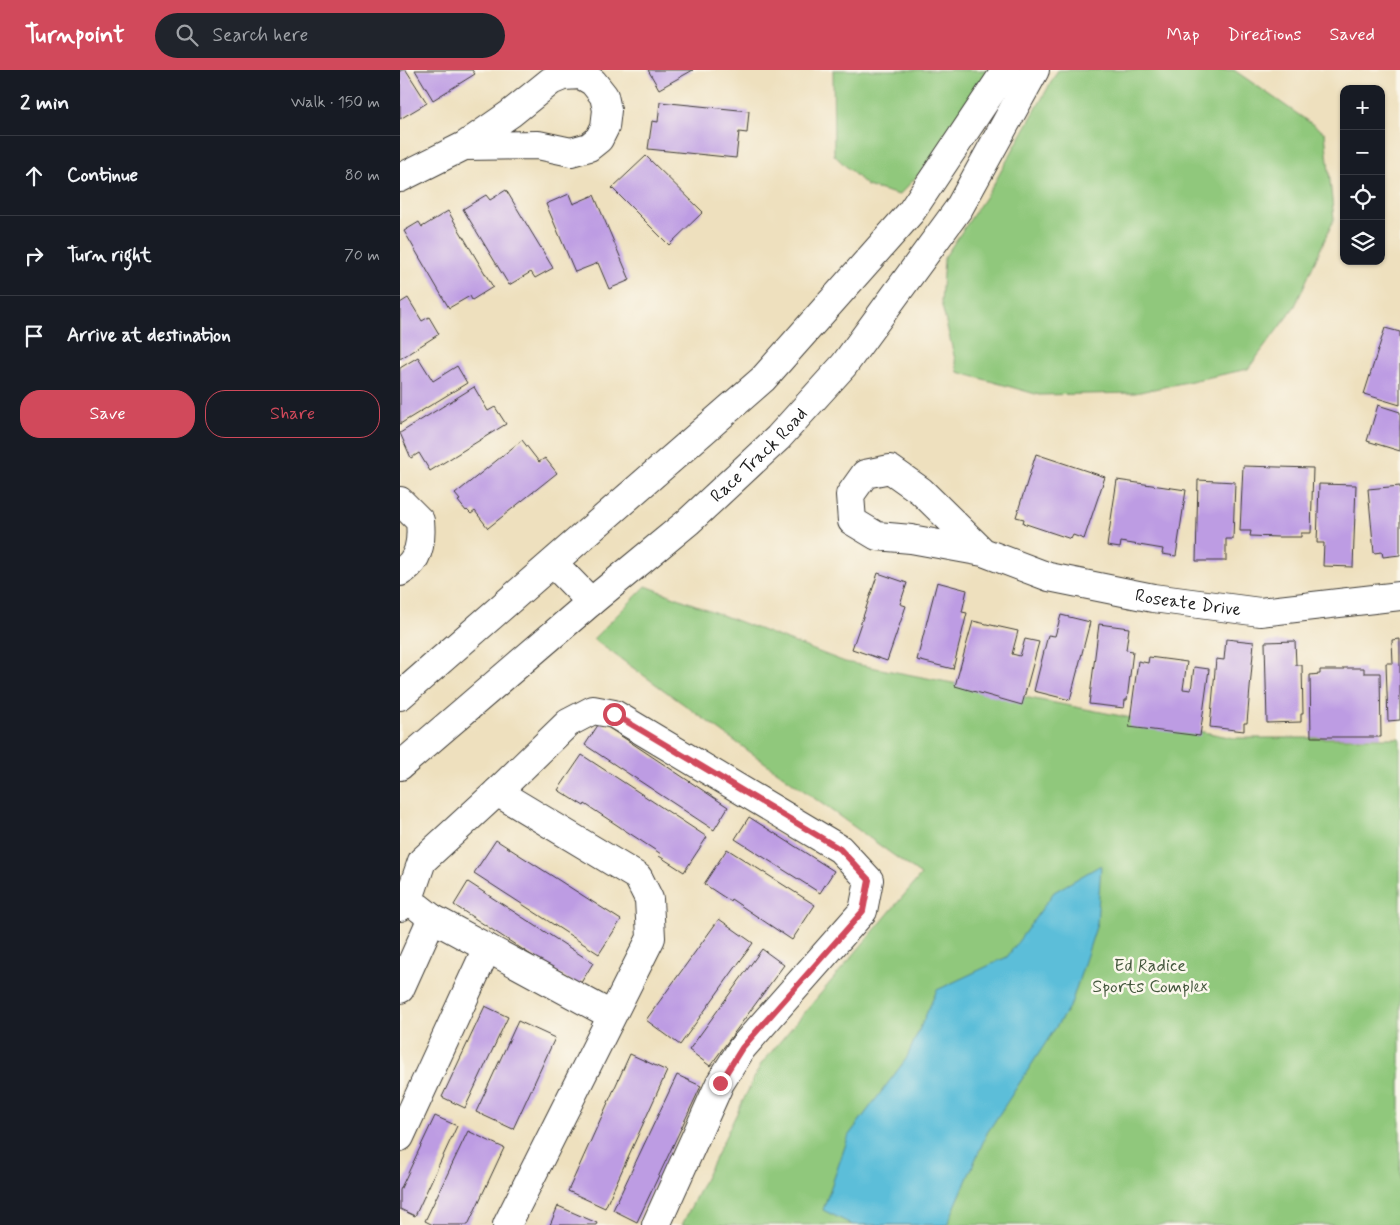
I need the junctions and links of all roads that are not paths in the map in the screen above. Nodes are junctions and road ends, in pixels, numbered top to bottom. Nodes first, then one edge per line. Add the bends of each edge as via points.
1 (1006, 70) edge
2 (1035, 70) edge
3 (464, 146) junction
4 (400, 178) edge
5 (400, 501) edge
6 (984, 552) dead end
7 (553, 564) junction
8 (400, 572) edge
9 (1400, 596) edge
10 (591, 602) junction
11 (400, 696) edge
12 (400, 766) edge
13 (497, 792) junction
14 (405, 903) edge
15 (432, 918) junction
16 (487, 948) junction
17 (400, 989) edge
18 (611, 1015) junction
19 (400, 1136) edge
20 (507, 1225) edge
21 (656, 1225) edge

1 - 7 main road via 911,212 769,373
2 - 10 main road, Race Track Road via 959,208 844,365 778,438 688,522
3 - 3 main road via 551,82 564,76 580,75 593,82 604,96 607,110 605,127 599,139 589,147 571,152 538,145
3 - 4 main road
5 - 8 main road via 420,520 422,538 411,564
6 - 9 main road, Roseate Drive via 1048,577 1154,598 1260,612
7 - 10 main road
7 - 11 main road
10 - 12 main road, Race Track Road
13 - 14 main road via 422,861
13 - 18 main road via 638,877 649,900 651,938
13 - 21 main road via 568,723 593,710 614,714 840,849 869,880 863,911 742,1048 720,1083
14 - 15 main road
15 - 16 main road
15 - 17 main road
16 - 18 main road
16 - 19 main road
18 - 20 main road

